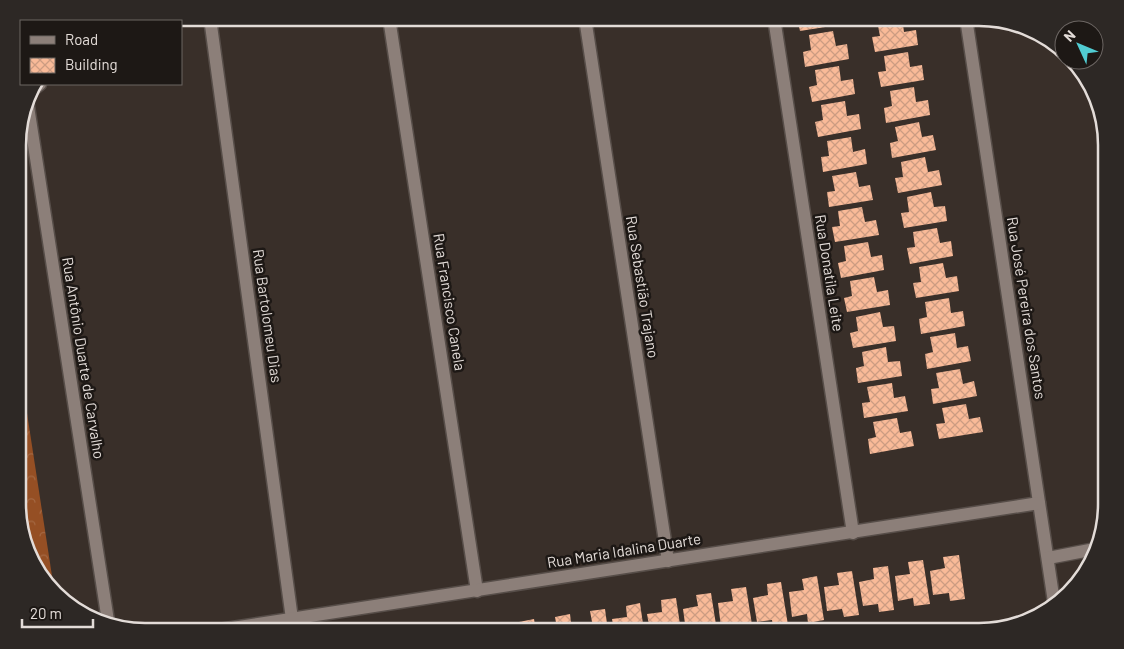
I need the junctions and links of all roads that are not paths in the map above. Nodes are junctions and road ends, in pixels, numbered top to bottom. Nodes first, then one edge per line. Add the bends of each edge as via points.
1 (211, 26) edge
2 (390, 26) edge
3 (586, 26) edge
4 (775, 26) edge
5 (967, 26) edge
6 (30, 117) edge
7 (1039, 504) junction
8 (852, 532) junction
9 (1088, 550) edge
10 (1048, 558) junction
11 (668, 561) junction
12 (477, 591) junction
13 (1053, 596) edge
14 (107, 616) edge
15 (292, 619) junction
16 (269, 623) edge

1 - 15 street, Rua Bartolomeu Dias
2 - 12 street, Rua Francisco Canela
3 - 11 street, Rua Sebastião Trajano
4 - 8 street, Rua Donatila Leite
5 - 7 street, Rua José Pereira dos Santos
6 - 14 street, Rua Antônio Duarte de Carvalho
7 - 8 street, Rua Maria Idalina Duarte
7 - 10 street, Rua José Pereira dos Santos
8 - 11 street, Rua Maria Idalina Duarte
9 - 10 street
10 - 13 street, Rua José Pereira dos Santos
11 - 12 street, Rua Maria Idalina Duarte
12 - 15 street, Rua Maria Idalina Duarte
15 - 16 street, Rua Maria Idalina Duarte

